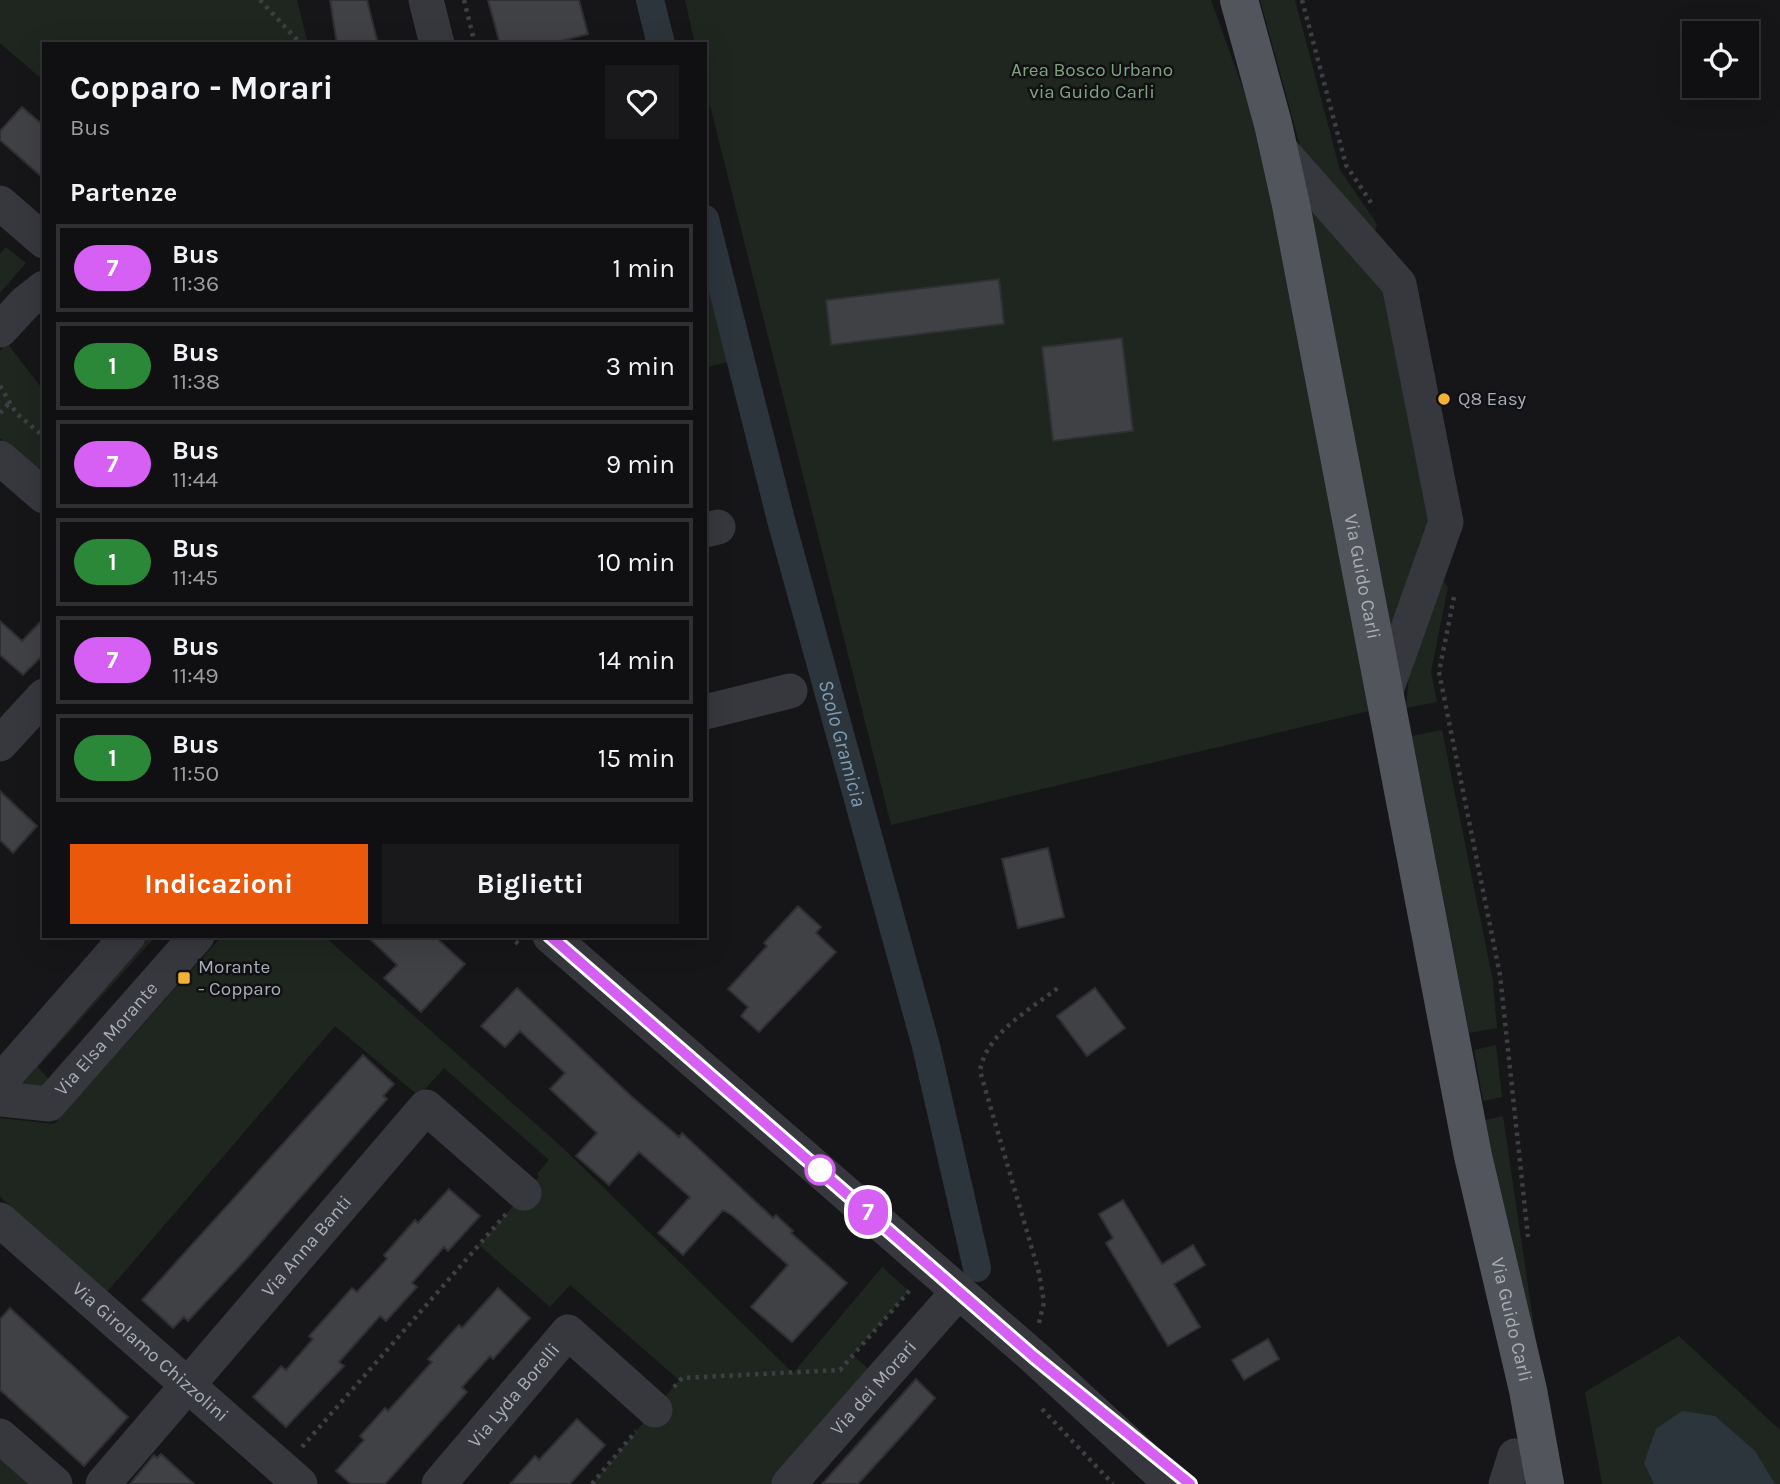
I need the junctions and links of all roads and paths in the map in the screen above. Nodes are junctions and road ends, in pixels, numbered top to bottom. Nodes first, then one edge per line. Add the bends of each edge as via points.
1 (260, 0) edge
2 (426, 0) edge
3 (464, 0) edge
4 (1239, 0) edge
5 (1302, 0) edge
6 (299, 42) edge
7 (436, 42) edge
8 (474, 42) edge
9 (1279, 148) junction
10 (0, 203) edge
11 (42, 239) edge
12 (1373, 254) junction
13 (42, 290) edge
14 (0, 330) edge
15 (0, 386) edge
16 (10, 402) junction
17 (0, 413) edge
18 (42, 435) edge
19 (14, 471) edge
20 (42, 494) edge
21 (1431, 563) junction
22 (790, 691) dead end
23 (1385, 693) junction
24 (42, 698) edge
25 (707, 712) edge
26 (0, 744) edge
27 (126, 938) edge
28 (195, 938) edge
29 (552, 938) edge
30 (1059, 987) dead end
31 (0, 1082) edge
32 (0, 1099) edge
33 (1473, 1156) junction
34 (524, 1193) joint
35 (0, 1220) edge
36 (1529, 1242) dead end
37 (914, 1286) dead end
38 (959, 1291) junction
39 (1028, 1351) junction
40 (188, 1385) junction
41 (654, 1410) junction
42 (0, 1436) edge
43 (1514, 1475) edge
44 (292, 1477) edge
45 (55, 1484) edge
46 (103, 1484) edge
47 (439, 1484) edge
48 (592, 1484) edge
49 (789, 1484) edge
50 (1138, 1484) edge
51 (1172, 1484) edge
52 (1190, 1484) edge
53 (1545, 1484) edge

1 - 6 path
2 - 7 street
3 - 8 path
4 - 9 main road, Via Guido Carli
5 - 12 path via 1346,165 1385,224
9 - 12 street
9 - 23 main road, Via Guido Carli
10 - 11 street
12 - 21 street via 1399,284 1446,522
13 - 14 street
15 - 16 path
16 - 17 path
16 - 18 path
19 - 20 street
21 - 23 street
21 - 36 path via 1446,569 1457,583 1439,672 1500,975
22 - 25 street
23 - 33 main road, Via Guido Carli
24 - 26 street
27 - 31 street
28 - 32 street, Via Elsa Morante via 49,1104
29 - 38 street
30 - 39 path via 996,1037 983,1053 980,1072 1044,1302
33 - 43 main road, Via Guido Carli
33 - 53 main road, Via Guido Carli via 1528,1390
34 - 40 street, Via Anna Banti via 426,1107
34 - 44 path
35 - 40 street, Via Girolamo Chizzolini
37 - 41 path via 839,1370 682,1378
38 - 39 street
38 - 49 street, Via dei Morari
39 - 50 street via 1083,1427
39 - 51 street
39 - 52 street
40 - 44 street, Via Girolamo Chizzolini
40 - 46 street, Via Anna Banti
41 - 47 street, Via Lyda Borelli via 568,1332
41 - 48 path
42 - 45 street

